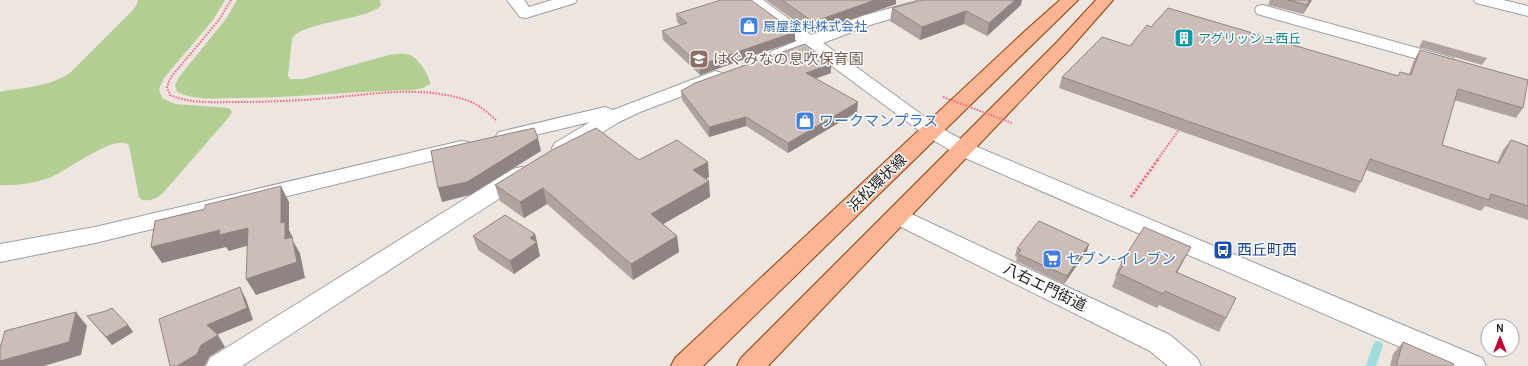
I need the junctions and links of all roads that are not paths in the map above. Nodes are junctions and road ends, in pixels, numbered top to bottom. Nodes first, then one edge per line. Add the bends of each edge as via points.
1 (515, 0) edge
2 (570, 0) edge
3 (752, 0) edge
4 (942, 0) edge
5 (1070, 0) edge
6 (1105, 0) edge
7 (1482, 0) edge
8 (1263, 10) dead end
9 (1528, 11) edge
10 (810, 43) junction
11 (759, 62) edge
12 (1460, 66) edge
13 (736, 70) edge
14 (612, 118) junction
15 (932, 131) junction
16 (963, 148) junction
17 (897, 216) junction
18 (0, 253) edge
19 (220, 366) edge
20 (686, 366) edge
21 (751, 366) edge
22 (1187, 366) edge
23 (1472, 366) edge

1 - 2 street via 526,13
3 - 10 street
4 - 10 street via 885,15
5 - 15 main road, 浜松環状線 via 1030,35
6 - 16 main road
7 - 9 street
8 - 12 street
10 - 11 street
10 - 15 street
13 - 14 street via 654,99
14 - 18 street via 605,113 95,235
14 - 19 street
15 - 16 street
15 - 20 main road, 浜松環状線
16 - 17 main road
16 - 23 street
17 - 21 main road
17 - 22 street, 八右エ門街道 via 1160,343

